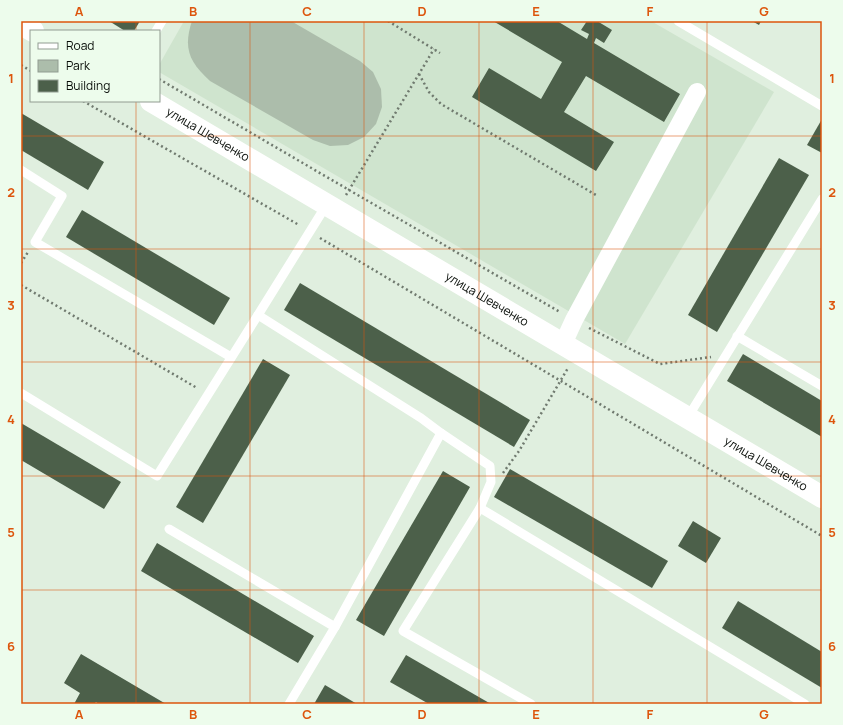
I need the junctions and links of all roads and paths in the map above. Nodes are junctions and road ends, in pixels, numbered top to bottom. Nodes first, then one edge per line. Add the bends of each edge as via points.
1 (162, 21) edge
2 (388, 21) edge
3 (678, 21) edge
4 (21, 24) edge
5 (31, 30) edge
6 (157, 30) edge
7 (434, 49) junction
8 (440, 53) dead end
9 (21, 65) edge
10 (30, 70) edge
11 (419, 74) junction
12 (160, 80) edge
13 (697, 92) dead end
14 (85, 102) edge
15 (153, 102) edge
16 (822, 106) edge
17 (21, 170) edge
18 (349, 190) junction
19 (596, 195) dead end
20 (822, 199) edge
21 (336, 201) junction
22 (310, 232) junction
23 (21, 285) edge
24 (258, 315) junction
25 (574, 320) junction
26 (736, 336) junction
27 (570, 348) junction
28 (725, 355) junction
29 (231, 358) junction
30 (561, 381) junction
31 (822, 386) edge
32 (21, 393) edge
33 (208, 395) junction
34 (688, 418) junction
35 (441, 433) junction
36 (491, 482) junction
37 (822, 497) edge
38 (480, 508) junction
39 (169, 529) dead end
40 (822, 536) edge
41 (335, 627) junction
42 (289, 704) edge
43 (531, 704) edge
44 (805, 704) edge

1 - 6 lane
2 - 7 path
3 - 16 lane
4 - 5 street
7 - 8 path
7 - 11 path
9 - 10 path
11 - 18 path
11 - 19 path via 429,92 441,104
12 - 18 path
13 - 25 street
14 - 22 path
15 - 21 street, улица Шевченко
17 - 29 lane via 62,196 35,242
18 - 21 path
18 - 25 path
20 - 26 lane
21 - 22 lane
21 - 27 street, улица Шевченко
22 - 24 lane
22 - 30 path
23 - 33 path
24 - 29 lane
24 - 35 lane
25 - 27 street
25 - 28 path via 660,364
26 - 28 lane
26 - 31 lane
27 - 30 path
27 - 34 street, улица Шевченко
28 - 34 lane
29 - 33 lane
30 - 36 path via 519,451 503,472
30 - 40 path
32 - 33 lane via 157,476
34 - 37 street, улица Шевченко
35 - 36 lane via 490,466
35 - 41 lane
36 - 38 lane
38 - 43 lane via 403,631
38 - 44 lane
39 - 41 lane
41 - 42 lane

